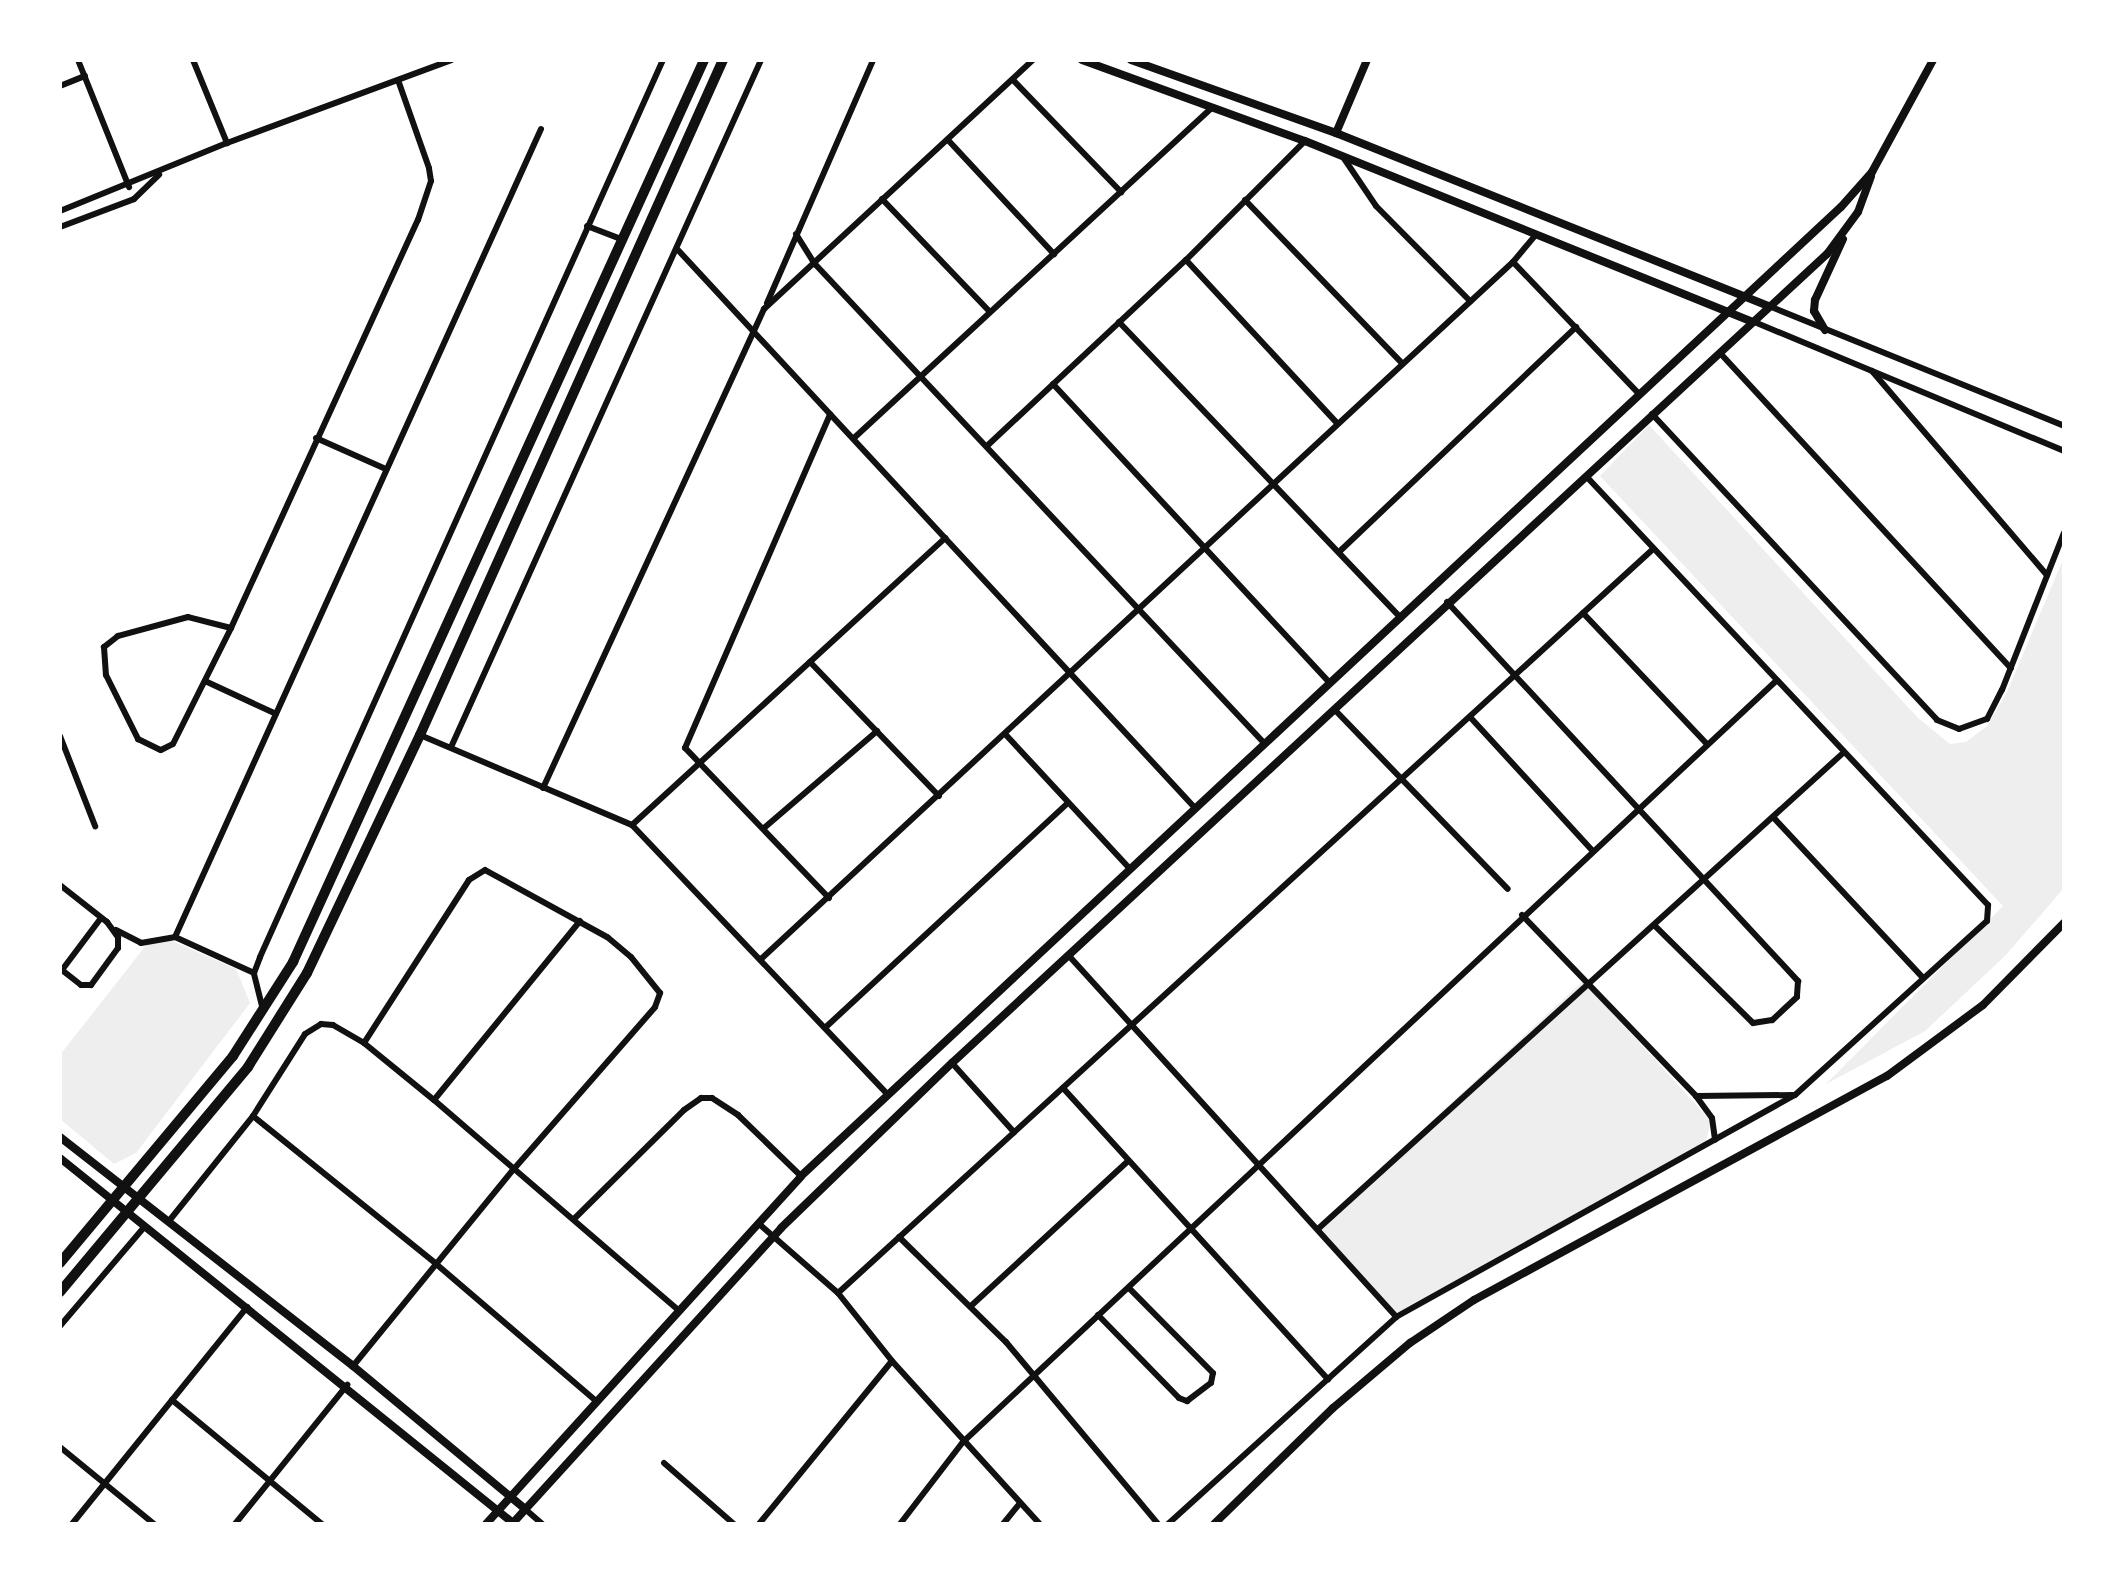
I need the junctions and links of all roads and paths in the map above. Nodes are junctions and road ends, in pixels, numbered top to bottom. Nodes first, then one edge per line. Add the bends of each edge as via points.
1 (78, 60) edge
2 (193, 60) edge
3 (451, 60) edge
4 (663, 60) edge
5 (704, 60) edge
6 (723, 60) edge
7 (762, 60) edge
8 (872, 60) edge
9 (1033, 60) edge
10 (1082, 60) edge
11 (1122, 60) edge
12 (1131, 60) edge
13 (1367, 60) edge
14 (1933, 60) edge
15 (1117, 74) junction
16 (85, 76) junction
17 (398, 80) junction
18 (1012, 80) junction
19 (60, 86) edge
20 (1212, 107) junction
21 (541, 129) dead end
22 (1336, 133) junction
23 (948, 140) junction
24 (1305, 142) junction
25 (227, 143) junction
26 (1342, 156) junction
27 (161, 172) junction
28 (1872, 172) junction
29 (1448, 177) junction
30 (128, 186) junction
31 (1121, 192) junction
32 (1440, 195) junction
33 (882, 200) junction
34 (1245, 200) junction
35 (60, 211) edge
36 (587, 226) junction
37 (60, 227) edge
38 (1846, 232) junction
39 (796, 234) junction
40 (1536, 235) junction
41 (623, 240) junction
42 (678, 250) junction
43 (1054, 254) junction
44 (1186, 260) junction
45 (1513, 262) junction
46 (815, 264) junction
47 (1744, 296) junction
48 (1470, 301) junction
49 (1768, 306) junction
50 (764, 309) junction
51 (1728, 311) junction
52 (990, 312) junction
53 (1751, 321) junction
54 (1119, 322) junction
55 (1576, 327) junction
56 (1825, 330) junction
57 (752, 334) junction
58 (1718, 351) junction
59 (1402, 363) junction
60 (1870, 368) junction
61 (920, 377) junction
62 (1053, 384) junction
63 (1639, 394) junction
64 (1651, 413) junction
65 (830, 414) junction
66 (1337, 424) junction
67 (2064, 426) edge
68 (316, 438) junction
69 (854, 438) junction
70 (988, 445) junction
71 (2064, 451) edge
72 (386, 469) junction
73 (1585, 474) junction
74 (1272, 485) junction
75 (2064, 533) edge
76 (946, 538) junction
77 (1205, 548) junction
78 (1654, 549) junction
79 (1339, 552) junction
80 (2048, 575) junction
81 (1448, 602) junction
82 (1138, 612) junction
83 (1583, 613) junction
84 (1400, 618) junction
85 (231, 628) junction
86 (810, 662) junction
87 (2011, 668) junction
88 (1070, 675) junction
89 (1514, 676) junction
90 (205, 680) junction
91 (1776, 681) junction
92 (1330, 683) junction
93 (1333, 708) junction
94 (276, 714) junction
95 (1470, 717) junction
96 (877, 732) junction
97 (420, 735) junction
98 (1006, 735) junction
99 (60, 736) edge
100 (1265, 744) junction
101 (1708, 744) junction
102 (452, 746) junction
103 (1842, 754) junction
104 (701, 762) junction
105 (1402, 779) junction
106 (543, 788) junction
107 (939, 796) junction
108 (1068, 802) junction
109 (1196, 808) junction
110 (1640, 812) junction
111 (1773, 817) junction
112 (632, 825) junction
113 (94, 826) dead end
114 (764, 828) junction
115 (1594, 852) junction
116 (1130, 869) junction
117 (1702, 881) junction
118 (60, 885) edge
119 (1508, 890) dead end
120 (829, 898) junction
121 (1522, 916) junction
122 (101, 918) junction
123 (580, 921) junction
124 (2064, 923) edge
125 (1654, 925) junction
126 (115, 930) junction
127 (175, 937) junction
128 (1070, 957) junction
129 (761, 959) junction
130 (61, 969) edge
131 (254, 973) junction
132 (1922, 978) junction
133 (1588, 985) junction
134 (264, 1011) junction
135 (1132, 1024) junction
136 (827, 1026) junction
137 (364, 1043) junction
138 (952, 1063) junction
139 (1062, 1088) junction
140 (888, 1095) junction
141 (1794, 1095) junction
142 (1696, 1096) junction
143 (434, 1100) junction
144 (253, 1116) junction
145 (1014, 1132) junction
146 (60, 1137) edge
147 (1715, 1140) junction
148 (60, 1158) edge
149 (1128, 1162) junction
150 (1259, 1163) junction
151 (513, 1170) junction
152 (801, 1176) junction
153 (124, 1187) junction
154 (139, 1198) junction
155 (113, 1200) junction
156 (128, 1212) junction
157 (170, 1220) junction
158 (574, 1220) junction
159 (757, 1222) junction
160 (146, 1225) junction
161 (1191, 1227) junction
162 (1319, 1228) junction
163 (773, 1237) junction
164 (899, 1237) junction
165 (60, 1263) edge
166 (435, 1263) junction
167 (1129, 1288) junction
168 (60, 1292) edge
169 (838, 1292) junction
170 (972, 1305) junction
171 (248, 1306) junction
172 (677, 1309) junction
173 (1098, 1316) junction
174 (1396, 1317) junction
175 (60, 1326) edge
176 (892, 1360) junction
177 (353, 1366) junction
178 (1034, 1376) junction
179 (1328, 1379) junction
180 (346, 1385) junction
181 (172, 1400) junction
182 (595, 1400) junction
183 (963, 1442) junction
184 (60, 1448) edge
185 (664, 1463) dead end
186 (268, 1480) junction
187 (107, 1485) junction
188 (510, 1496) junction
189 (1020, 1502) junction
190 (497, 1510) junction
191 (525, 1510) junction
192 (72, 1524) edge
193 (154, 1524) edge
194 (235, 1524) edge
195 (322, 1524) edge
196 (486, 1524) edge
197 (513, 1524) edge
198 (542, 1524) edge
199 (734, 1524) edge
200 (759, 1524) edge
201 (900, 1524) edge
202 (1002, 1524) edge
203 (1040, 1524) edge
204 (1158, 1524) edge
205 (1168, 1524) edge
206 (1214, 1524) edge

1 - 16 street
2 - 25 street
3 - 17 street
4 - 36 street
5 - 41 main road
6 - 97 main road
7 - 42 street
8 - 39 street
9 - 18 street
10 - 15 street
11 - 15 street
12 - 22 street
13 - 22 street
14 - 28 street
15 - 20 street
16 - 19 street
16 - 30 street
17 - 25 street
17 - 68 street via 431,181
18 - 23 street
18 - 31 street
20 - 24 street
20 - 31 street
21 - 72 street
22 - 29 street
23 - 33 street
23 - 43 street
24 - 26 street
24 - 34 street
25 - 27 street
26 - 32 street
26 - 48 street via 1376,206
27 - 30 street
27 - 37 street via 134,199
28 - 38 street
28 - 47 street
29 - 32 street
29 - 47 street
30 - 35 street
31 - 43 street
32 - 40 street
33 - 46 street
33 - 52 street
34 - 44 street
34 - 59 street
36 - 41 street
36 - 131 street
38 - 49 street
38 - 56 street via 1814,300
39 - 46 street
39 - 50 street
40 - 45 street
40 - 51 street
41 - 134 main road via 319,908
42 - 57 street
42 - 102 street
43 - 52 street
44 - 54 street
44 - 66 street
45 - 48 street
45 - 55 street
46 - 50 street
46 - 61 street
47 - 49 street
47 - 51 street
48 - 59 street
49 - 53 street
49 - 56 street
50 - 57 street
51 - 53 street
51 - 63 street
52 - 61 street
53 - 58 street
53 - 60 street
54 - 62 street
54 - 74 street
55 - 63 street
55 - 79 street
56 - 67 street
57 - 65 street
57 - 106 street
58 - 64 street
58 - 87 street
59 - 66 street
60 - 71 street
60 - 80 street
61 - 69 street
61 - 70 street
62 - 70 street
62 - 77 street
63 - 84 street
64 - 73 street
64 - 87 street via 1937,720 1960,729 1978,725
65 - 69 street
65 - 104 street via 685,748
66 - 74 street
68 - 72 street
68 - 85 street
69 - 76 street
70 - 82 street
72 - 94 street
73 - 78 street
73 - 81 street
74 - 77 street
74 - 79 street
75 - 80 street
76 - 86 street
76 - 88 street
77 - 82 street
77 - 92 street
78 - 83 street
78 - 91 street
79 - 84 street
80 - 87 street
81 - 89 street
81 - 93 street
82 - 88 street
82 - 100 street
83 - 89 street
83 - 101 street
84 - 92 street
85 - 90 street
85 - 90 street via 188,618 118,636 104,647 106,675 126,723 138,739 160,750 173,744
86 - 96 street
86 - 104 street
88 - 98 street
88 - 109 street
89 - 95 street
89 - 110 street
90 - 94 street
91 - 101 street
91 - 103 street
92 - 100 street
93 - 105 street
93 - 128 street
94 - 127 street
95 - 105 street
95 - 115 street
96 - 107 street
96 - 114 street
97 - 102 street
97 - 154 main road via 308,973 248,1067
98 - 107 street
98 - 108 street
99 - 113 street
100 - 109 street
101 - 110 street
102 - 106 street
103 - 111 street
103 - 132 street via 1988,905 1988,921
104 - 112 street
104 - 114 street
105 - 119 street
105 - 135 street
106 - 112 street
107 - 120 street
108 - 116 street
108 - 136 street
109 - 116 street
110 - 115 street
110 - 117 street
111 - 117 street
111 - 132 street
112 - 129 street
114 - 120 street
115 - 121 street
116 - 140 street
117 - 125 street
117 - 125 street via 1798,981 1797,997 1772,1020 1753,1023
118 - 122 street
120 - 129 street
121 - 133 street
121 - 150 street
122 - 126 street
122 - 130 street
123 - 137 street via 492,870 477,872
123 - 143 street
123 - 151 street via 631,957 658,986 659,1000
124 - 206 street via 1983,1005 1888,1076 1474,1300 1410,1344
125 - 133 street
126 - 127 street via 141,944
126 - 130 street via 118,948 91,985
127 - 131 street
128 - 135 street
128 - 138 street
129 - 136 street
131 - 134 street
132 - 141 street
133 - 142 street
133 - 162 street
134 - 153 main road
135 - 139 street
135 - 150 street
136 - 140 street
137 - 143 street
137 - 144 street via 333,1025 313,1027
138 - 145 street
138 - 163 street
139 - 145 street
139 - 149 street
140 - 152 street
141 - 142 street
141 - 147 street
142 - 147 street via 1712,1118
143 - 151 street
144 - 157 street
144 - 166 street
145 - 164 street
146 - 153 street
147 - 174 street
148 - 155 street
149 - 161 street
149 - 170 street
150 - 161 street
150 - 162 street
151 - 158 street
151 - 166 street
152 - 158 street via 738,1115 701,1098
152 - 159 street
153 - 154 street
153 - 155 main road
154 - 156 main road
154 - 157 street
155 - 156 street
155 - 165 main road
156 - 160 street
156 - 168 main road
157 - 177 street
158 - 172 street
159 - 163 street
159 - 172 street
160 - 171 street
160 - 175 street
161 - 167 street
161 - 179 street
162 - 174 street
163 - 169 street
163 - 191 street
164 - 169 street
164 - 170 street
166 - 177 street
166 - 182 street
167 - 173 street
167 - 173 street via 1213,1373 1198,1396 1179,1398
169 - 176 street
170 - 178 street
171 - 180 street
171 - 181 street
172 - 182 street
173 - 178 street
174 - 179 street
176 - 183 street
176 - 200 street
177 - 188 street
178 - 183 street
178 - 204 street
179 - 205 street
180 - 186 street
180 - 190 street
181 - 186 street
181 - 187 street
182 - 188 street
183 - 189 street
183 - 201 street
184 - 187 street
185 - 199 street
186 - 194 street
186 - 195 street
187 - 192 street
187 - 193 street
188 - 190 street
188 - 191 street
189 - 202 street
189 - 203 street
190 - 196 street
190 - 197 street
191 - 197 street
191 - 198 street

